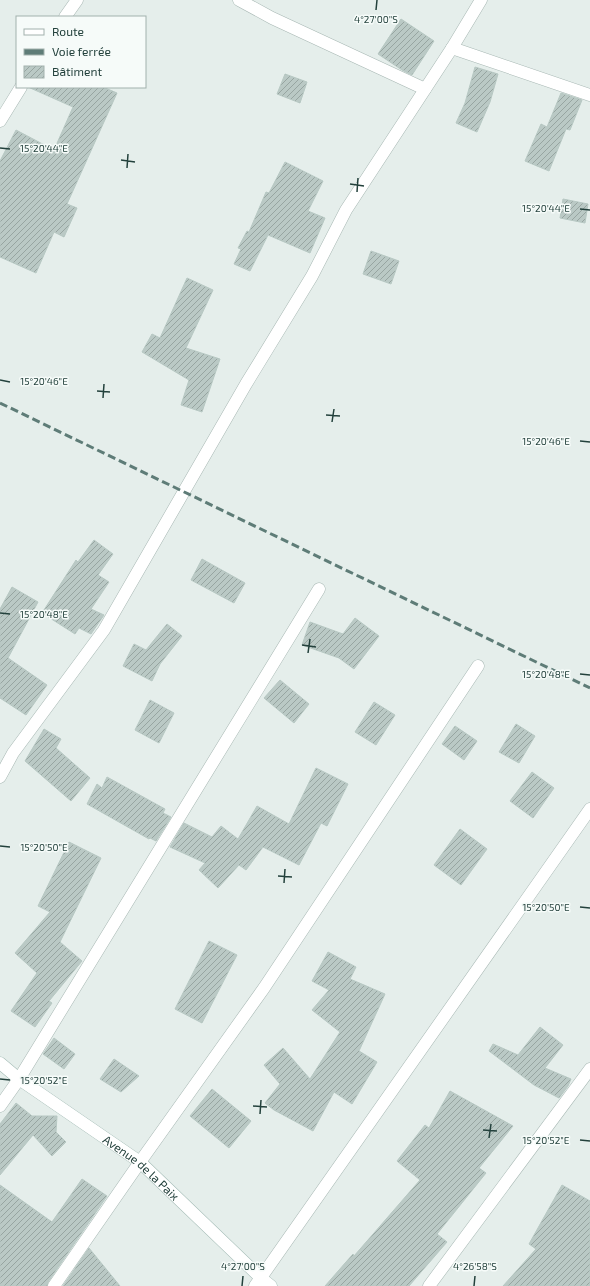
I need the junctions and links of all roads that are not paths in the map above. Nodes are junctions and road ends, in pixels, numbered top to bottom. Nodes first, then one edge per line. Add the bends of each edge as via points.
1 (77, 0) edge
2 (239, 0) edge
3 (481, 0) edge
4 (66, 16) edge
5 (452, 48) junction
6 (20, 88) edge
7 (425, 89) junction
8 (590, 95) edge
9 (0, 121) edge
10 (319, 589) dead end
11 (478, 666) dead end
12 (0, 777) edge
13 (590, 809) edge
14 (0, 1063) edge
15 (590, 1069) edge
16 (19, 1079) junction
17 (0, 1106) edge
18 (140, 1162) junction
19 (258, 1282) edge
20 (54, 1286) edge
21 (271, 1286) edge
22 (429, 1286) edge

1 - 4 street
2 - 7 street
3 - 5 street
5 - 7 street
5 - 8 street
6 - 9 street
7 - 12 street via 346,210 312,276 246,384 104,630 13,753
10 - 16 street
11 - 18 street via 264,988
13 - 19 street
14 - 16 street, Avenue de la Paix
15 - 22 street
16 - 17 street
16 - 18 street, Avenue de la Paix
18 - 19 street, Avenue de la Paix
18 - 20 street
19 - 21 street, Avenue de la Paix

